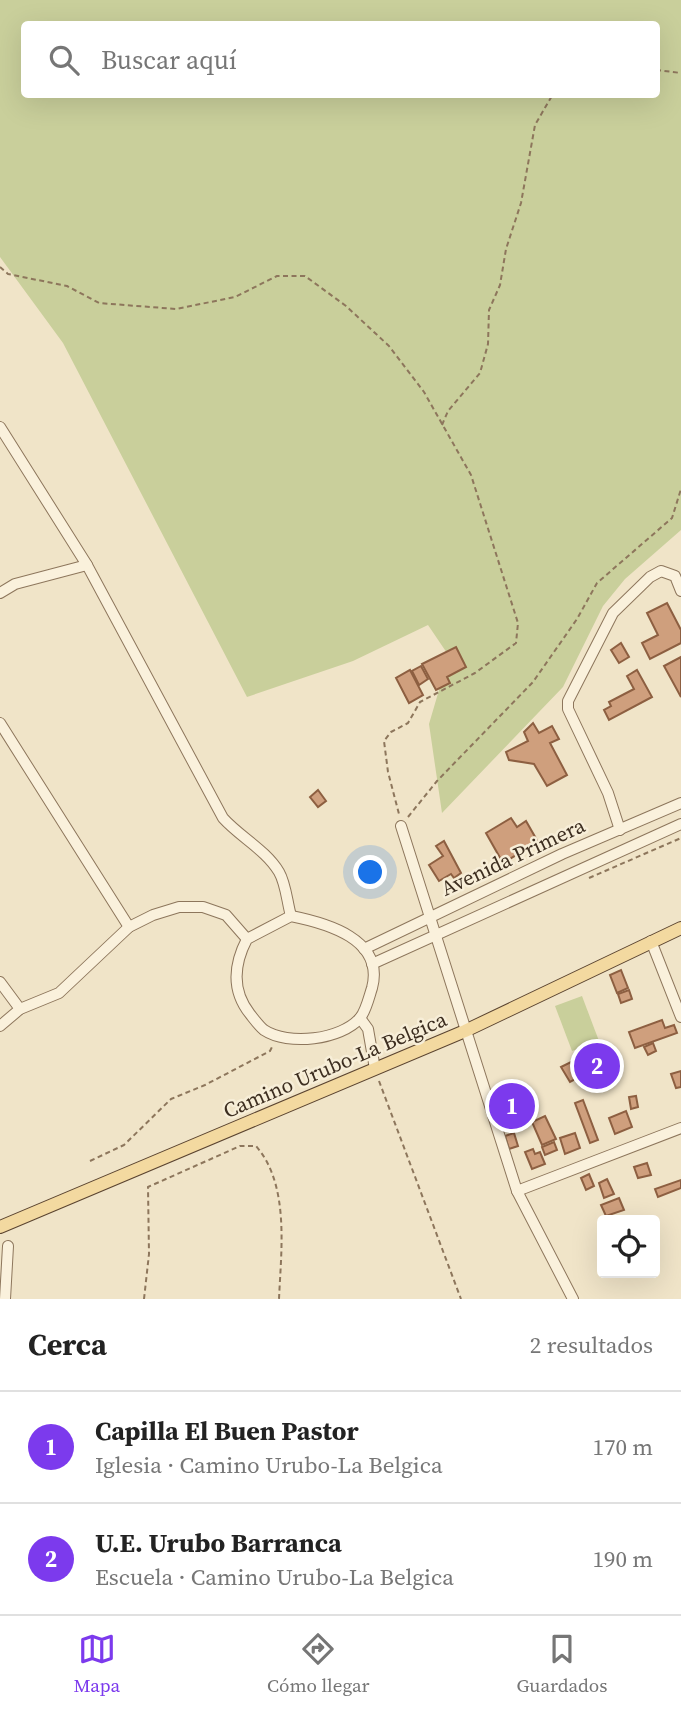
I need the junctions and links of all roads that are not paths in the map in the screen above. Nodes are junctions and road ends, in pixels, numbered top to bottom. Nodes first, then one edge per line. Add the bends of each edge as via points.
1 (0, 427) edge
2 (87, 565) junction
3 (681, 591) edge
4 (0, 593) edge
5 (0, 723) edge
6 (681, 803) edge
7 (681, 824) edge
8 (401, 826) road end
9 (620, 830) junction
10 (291, 916) junction
11 (431, 916) junction
12 (129, 927) junction
13 (681, 928) edge
14 (437, 933) junction
15 (247, 939) junction
16 (651, 941) junction
17 (363, 949) junction
18 (372, 964) junction
19 (0, 982) edge
20 (20, 1009) junction
21 (681, 1017) edge
22 (360, 1018) junction
23 (0, 1027) edge
24 (465, 1031) junction
25 (375, 1069) junction
26 (681, 1128) edge
27 (517, 1191) junction
28 (0, 1227) edge
29 (8, 1246) dead end
30 (5, 1299) edge
31 (573, 1299) edge

1 - 2 street
2 - 4 street via 15,584
2 - 10 street via 223,818 280,874
3 - 9 street via 675,576 661,571 630,595 613,613 568,701
5 - 12 street
6 - 9 street, Avenida Primera
7 - 14 street, Avenida Primera
8 - 11 street
9 - 11 street, Avenida Primera
10 - 15 street
10 - 17 street via 329,924 354,938
11 - 14 street
11 - 17 street, Avenida Primera
12 - 15 street via 179,907 202,907 226,915
12 - 20 street via 59,993
13 - 16 main road, Camino Urubo-La Belgica
14 - 18 street, Avenida Primera
14 - 24 street
15 - 22 street via 235,980 239,995 265,1030 309,1039 337,1033
16 - 21 street
16 - 24 main road, Camino Urubo-La Belgica
17 - 18 street
18 - 22 street via 373,983
19 - 20 street
20 - 23 street
22 - 25 street via 368,1029
24 - 25 main road, Camino Urubo-La Belgica
24 - 27 street
25 - 28 main road, Camino Urubo-La Belgica
26 - 27 street
27 - 31 street
29 - 30 street

